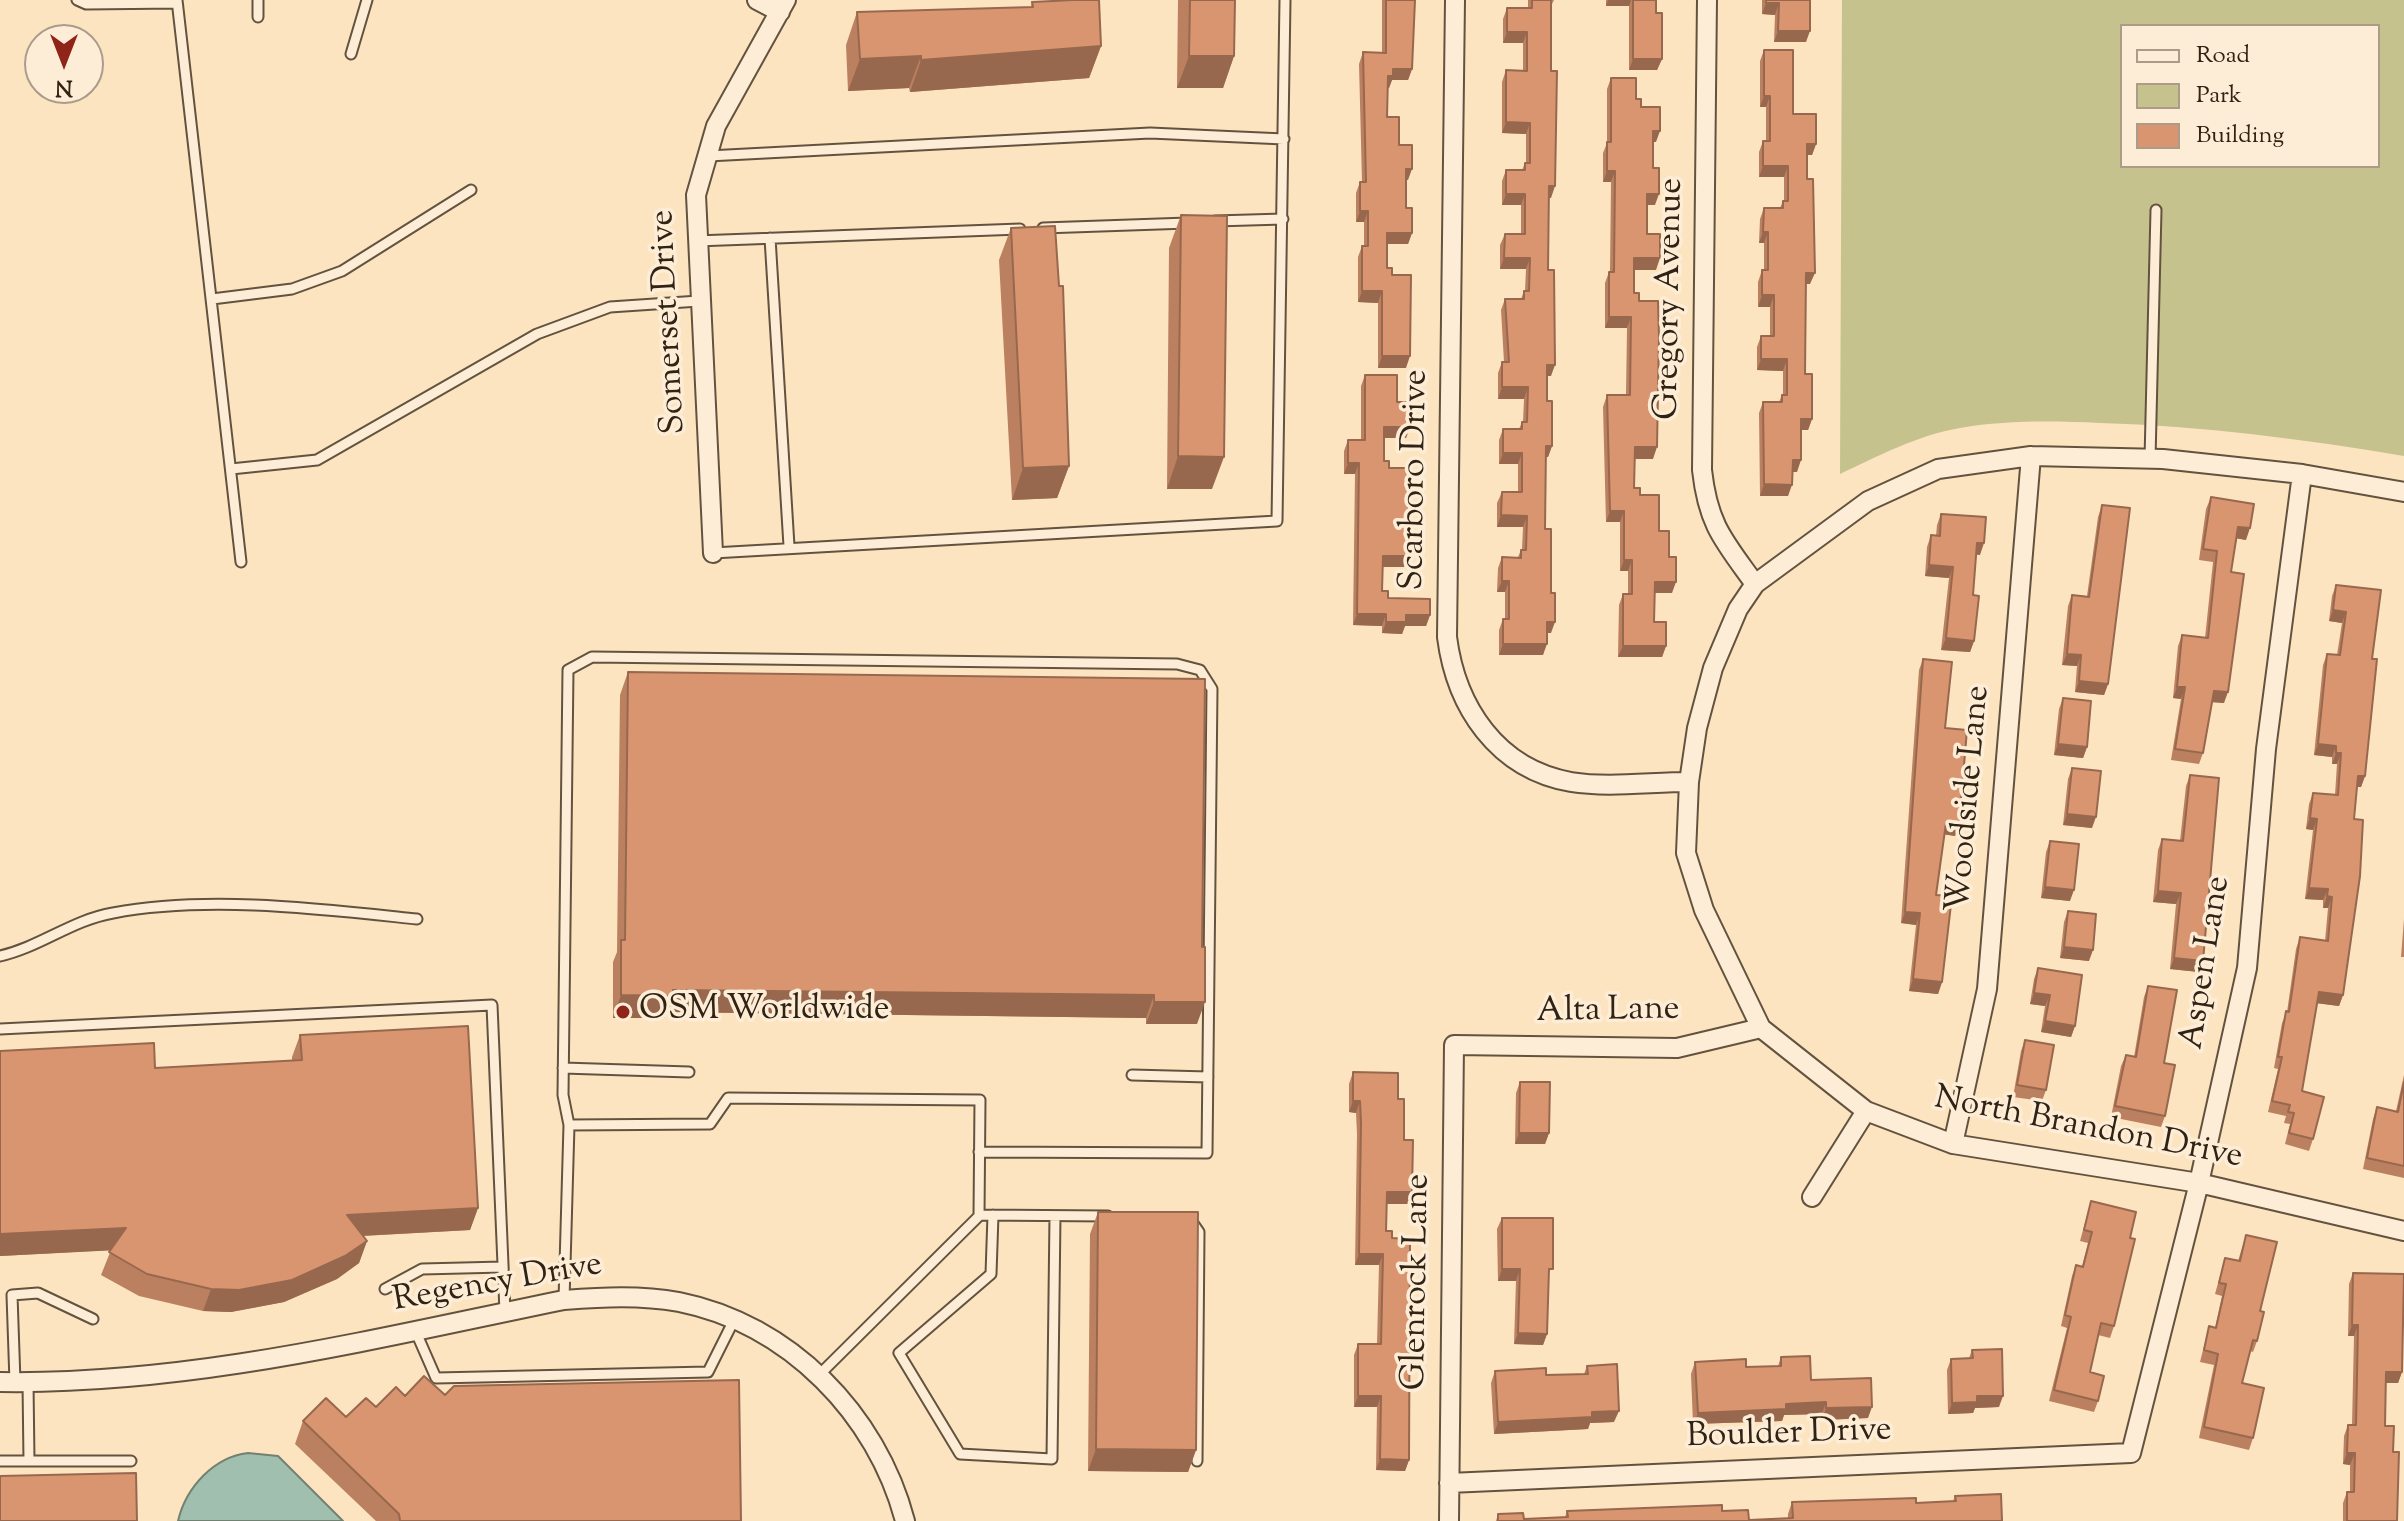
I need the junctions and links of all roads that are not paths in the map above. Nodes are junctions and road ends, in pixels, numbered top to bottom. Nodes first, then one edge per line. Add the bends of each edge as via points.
1 (77, 0) edge
2 (258, 0) edge
3 (367, 0) edge
4 (757, 0) edge
5 (1285, 0) edge
6 (1455, 0) edge
7 (1707, 0) edge
8 (177, 1) edge
9 (783, 6) edge
10 (258, 17) dead end
11 (351, 54) dead end
12 (1284, 139) junction
13 (705, 156) junction
14 (471, 190) dead end
15 (2156, 210) dead end
16 (1283, 219) junction
17 (770, 238) junction
18 (696, 241) junction
19 (212, 299) junction
20 (699, 301) junction
21 (2031, 456) junction
22 (2150, 459) junction
23 (231, 469) junction
24 (2302, 474) junction
25 (2404, 492) edge
26 (789, 546) junction
27 (713, 553) joint
28 (241, 562) dead end
29 (1755, 584) junction
30 (1689, 782) junction
31 (417, 919) dead end
32 (0, 956) edge
33 (1761, 1028) junction
34 (0, 1029) edge
35 (1454, 1045) joint
36 (563, 1068) junction
37 (689, 1072) dead end
38 (1132, 1075) dead end
39 (1208, 1077) junction
40 (1866, 1111) junction
41 (569, 1125) junction
42 (1953, 1144) junction
43 (979, 1152) junction
44 (2199, 1183) junction
45 (1812, 1197) dead end
46 (993, 1215) junction
47 (1182, 1215) edge
48 (979, 1216) junction
49 (1055, 1216) junction
50 (1118, 1216) edge
51 (2404, 1231) edge
52 (503, 1267) junction
53 (385, 1289) dead end
54 (564, 1300) junction
55 (505, 1312) junction
56 (93, 1319) dead end
57 (734, 1320) junction
58 (415, 1330) junction
59 (818, 1376) junction
60 (14, 1382) edge
61 (2131, 1453) joint
62 (0, 1461) edge
63 (29, 1461) junction
64 (131, 1461) dead end
65 (1197, 1461) edge
66 (1449, 1483) junction
67 (905, 1521) edge
68 (1449, 1521) edge

1 - 8 lane
2 - 10 lane
3 - 11 lane
4 - 9 street
5 - 12 lane
6 - 30 street, Scarboro Drive via 1447,637 1455,679 1487,735 1538,772 1582,783
7 - 29 street, Gregory Avenue via 1702,470 1715,529
8 - 19 lane
9 - 13 street, Somerset Drive via 716,126
12 - 13 lane via 1150,133
12 - 16 lane
13 - 18 street, Somerset Drive via 696,195
14 - 19 lane via 342,271 292,289
15 - 22 lane
16 - 17 lane
16 - 26 lane via 1277,521
17 - 18 lane
17 - 26 lane
18 - 20 street, Somerset Drive
19 - 23 lane
20 - 23 lane via 610,307 537,334 317,460
20 - 27 street, Somerset Drive
21 - 22 street
21 - 29 street via 1938,469 1868,501
21 - 42 street, Woodside Lane via 1987,989
22 - 24 street
23 - 28 lane
24 - 25 street
24 - 44 street, Aspen Lane via 2266,749 2247,968
26 - 27 lane
29 - 30 street, North Brandon Drive via 1738,609 1713,668
30 - 33 street, North Brandon Drive via 1686,853 1704,910
31 - 32 lane via 293,906 158,909 113,913 69,926 29,950
33 - 35 street, Alta Lane via 1677,1048
33 - 40 street, North Brandon Drive
34 - 52 lane via 492,1005
35 - 66 street, Glenrock Lane
36 - 37 lane
36 - 39 lane via 568,670 592,657 1177,664 1200,670 1212,689
36 - 41 lane
38 - 39 lane
39 - 43 lane via 1207,1153
40 - 42 street, North Brandon Drive
40 - 45 street
41 - 43 lane via 710,1124 728,1098 980,1100
41 - 54 lane
42 - 44 street, North Brandon Drive
43 - 48 lane
44 - 51 street, North Brandon Drive
44 - 61 street, Aspen Lane
46 - 48 lane
46 - 49 lane
46 - 49 lane via 991,1274 899,1353 960,1454 1052,1459
47 - 65 lane via 1196,1223 1199,1232
48 - 59 lane
49 - 50 lane
52 - 53 lane via 422,1269
52 - 55 lane
54 - 55 street, Regency Drive
54 - 57 street, Regency Drive via 663,1300
55 - 58 street, Regency Drive
56 - 60 lane via 38,1293 12,1295
57 - 58 lane via 708,1372 436,1378
57 - 59 street, Regency Drive via 784,1347
58 - 60 street, Regency Drive via 179,1374
59 - 67 street, Regency Drive via 841,1396 875,1446
60 - 63 lane
61 - 66 street, Boulder Drive
62 - 63 lane
63 - 64 lane
66 - 68 street, Glenrock Lane

